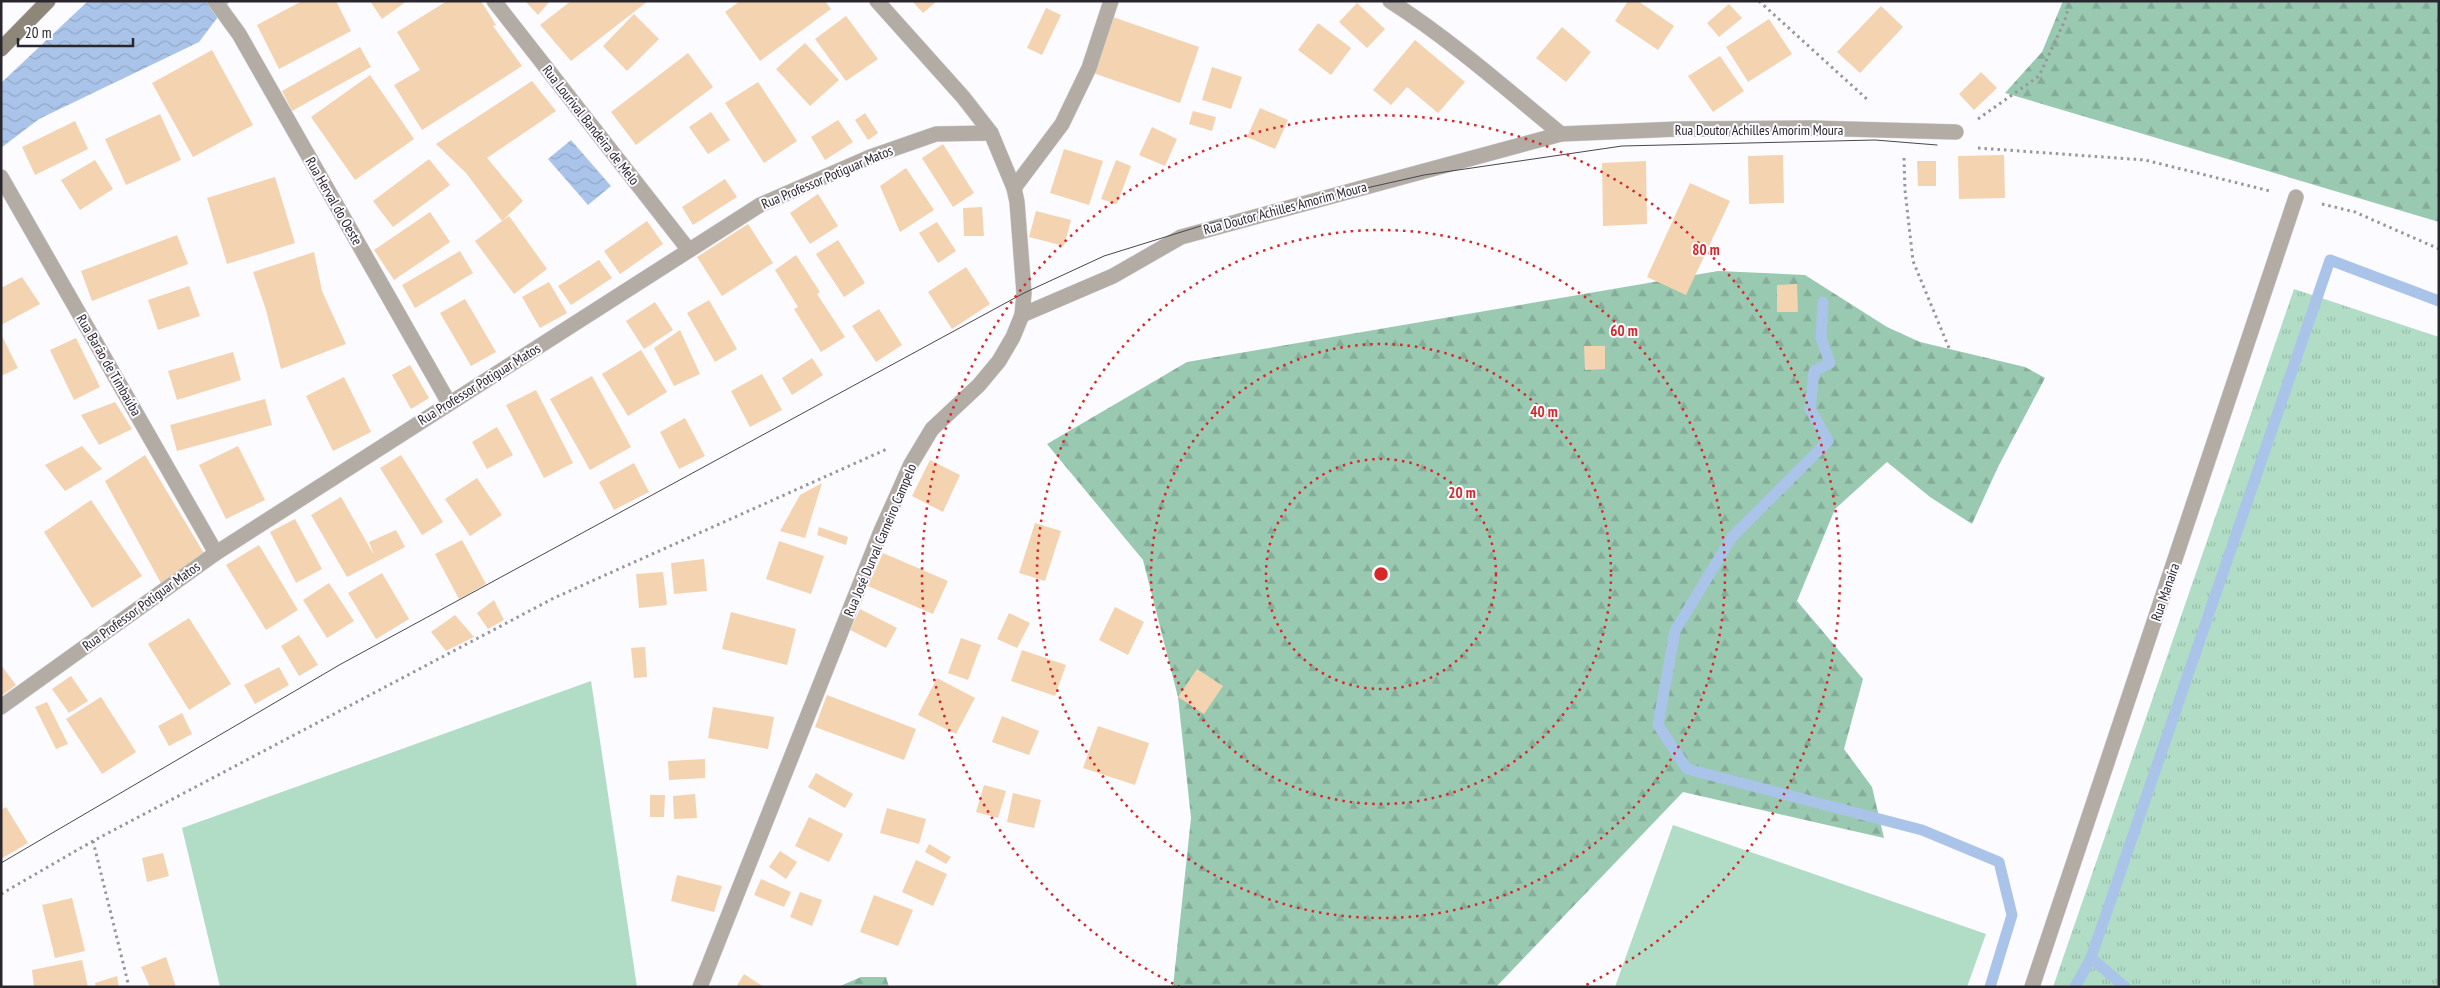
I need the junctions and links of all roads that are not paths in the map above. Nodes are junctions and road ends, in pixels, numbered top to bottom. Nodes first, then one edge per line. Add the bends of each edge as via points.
1 (48, 1) edge
2 (215, 1) edge
3 (494, 1) edge
4 (877, 1) edge
5 (1111, 1) edge
6 (1390, 1) edge
7 (1, 48) edge
8 (1956, 132) road end
9 (991, 133) junction
10 (1561, 134) junction
11 (1, 177) edge
12 (1014, 188) junction
13 (2296, 197) road end
14 (688, 249) junction
15 (1022, 315) junction
16 (448, 403) junction
17 (216, 553) junction
18 (1, 707) edge
19 (700, 987) edge
20 (2032, 987) edge

1 - 7 main road
2 - 16 street, Rua Herval do Oeste via 239,34
3 - 14 street, Rua Lourival Bandeira de Melo
4 - 9 street, Rua José Durval Carneiro Campelo
5 - 12 street via 1089,68 1062,124
6 - 10 street via 1467,56
8 - 10 street, Rua Doutor Achilles Amorim Moura via 1811,128
9 - 12 street, Rua José Durval Carneiro Campelo
9 - 14 street, Rua Professor Potiguar Matos via 936,134 870,157 760,205
10 - 15 street, Rua Doutor Achilles Amorim Moura via 1181,237 1113,276
11 - 17 street, Rua Barão de Timbaúba
12 - 15 street, Rua José Durval Carneiro Campelo via 1024,292
13 - 20 street, Rua Manaíra
14 - 16 street, Rua Professor Potiguar Matos
15 - 19 street, Rua José Durval Carneiro Campelo via 999,360 979,385 932,429 911,464 881,531
16 - 17 street, Rua Professor Potiguar Matos
17 - 18 street, Rua Professor Potiguar Matos

